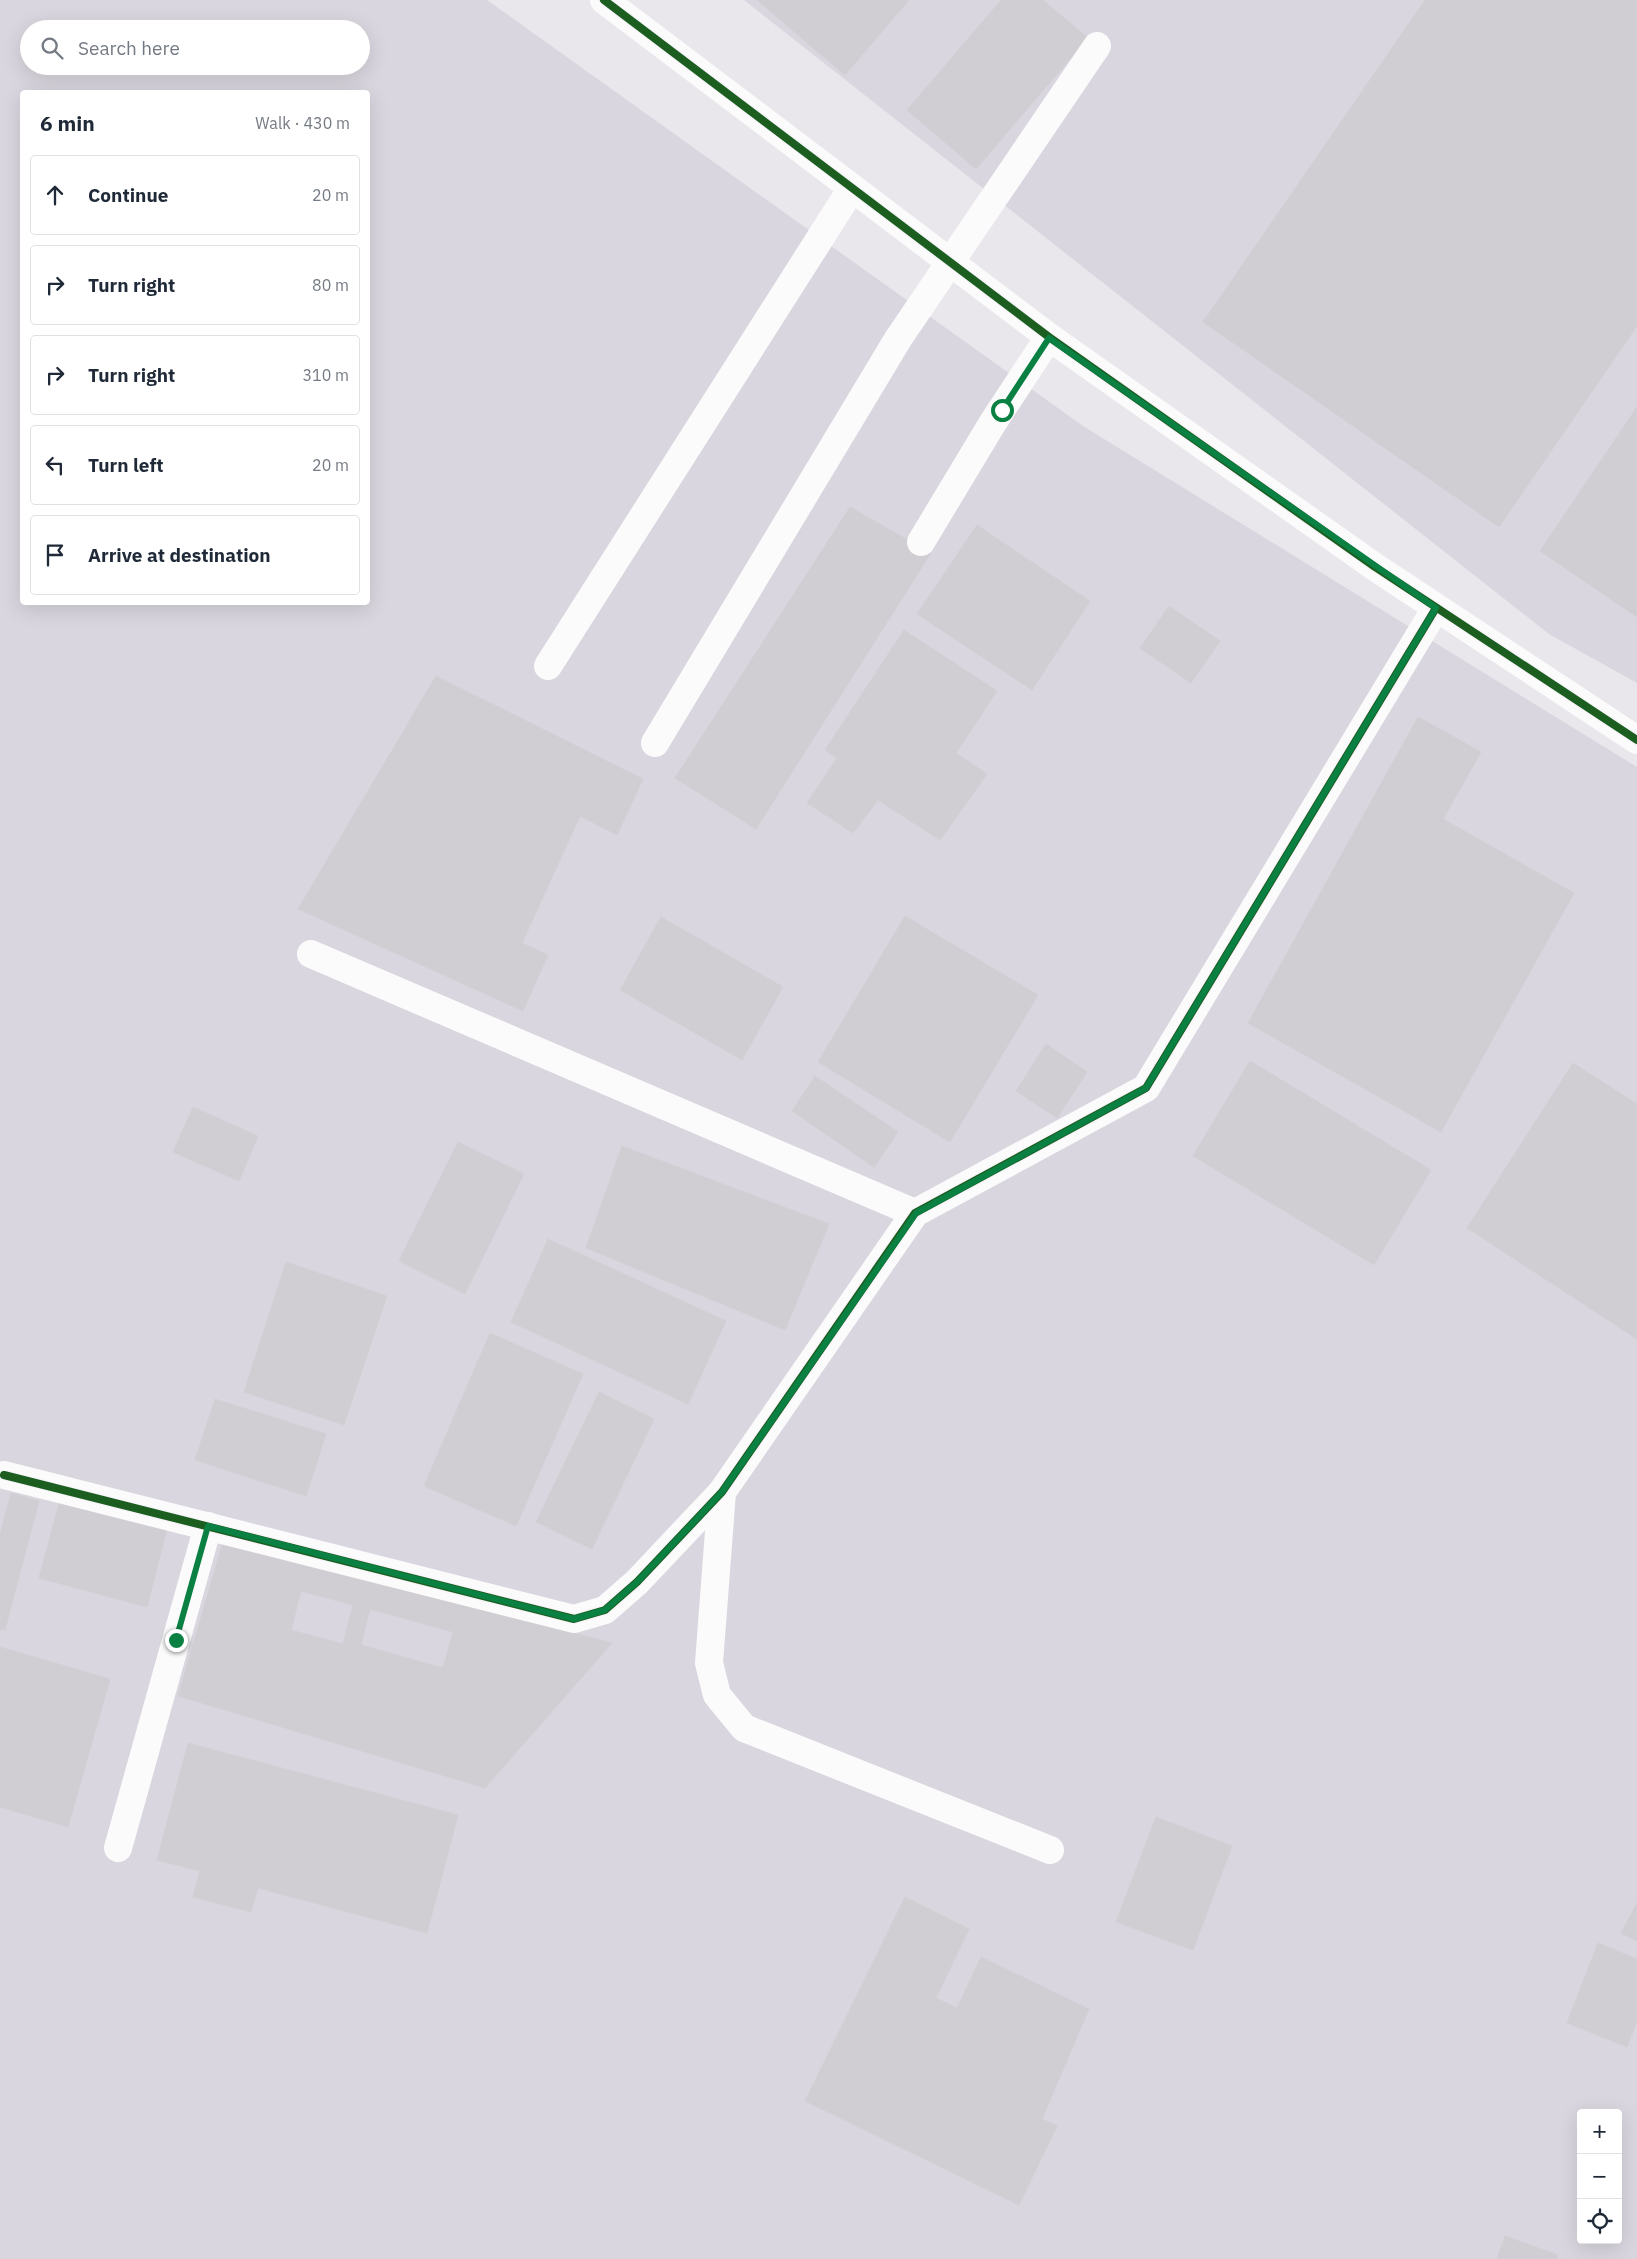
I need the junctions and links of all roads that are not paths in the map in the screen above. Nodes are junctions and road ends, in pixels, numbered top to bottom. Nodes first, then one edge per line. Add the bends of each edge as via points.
1 (604, 0) edge
2 (1097, 46) dead end
3 (852, 188) junction
4 (951, 263) junction
5 (1049, 338) junction
6 (921, 542) dead end
7 (1436, 608) junction
8 (548, 666) dead end
9 (1637, 740) edge
10 (655, 743) dead end
11 (312, 954) dead end
12 (916, 1213) junction
13 (4, 1475) dead end
14 (722, 1492) junction
15 (208, 1526) junction
16 (118, 1848) dead end
17 (1050, 1850) dead end

1 - 3 street
2 - 4 street
3 - 4 street
3 - 8 street
4 - 5 street
4 - 10 street via 898,339
5 - 6 street via 992,424
5 - 7 street
7 - 9 street
7 - 12 street via 1146,1088
11 - 12 street
12 - 14 street
13 - 15 street
14 - 15 street via 637,1582 605,1610 574,1619
14 - 17 street via 709,1663 717,1695 744,1728
15 - 16 street

